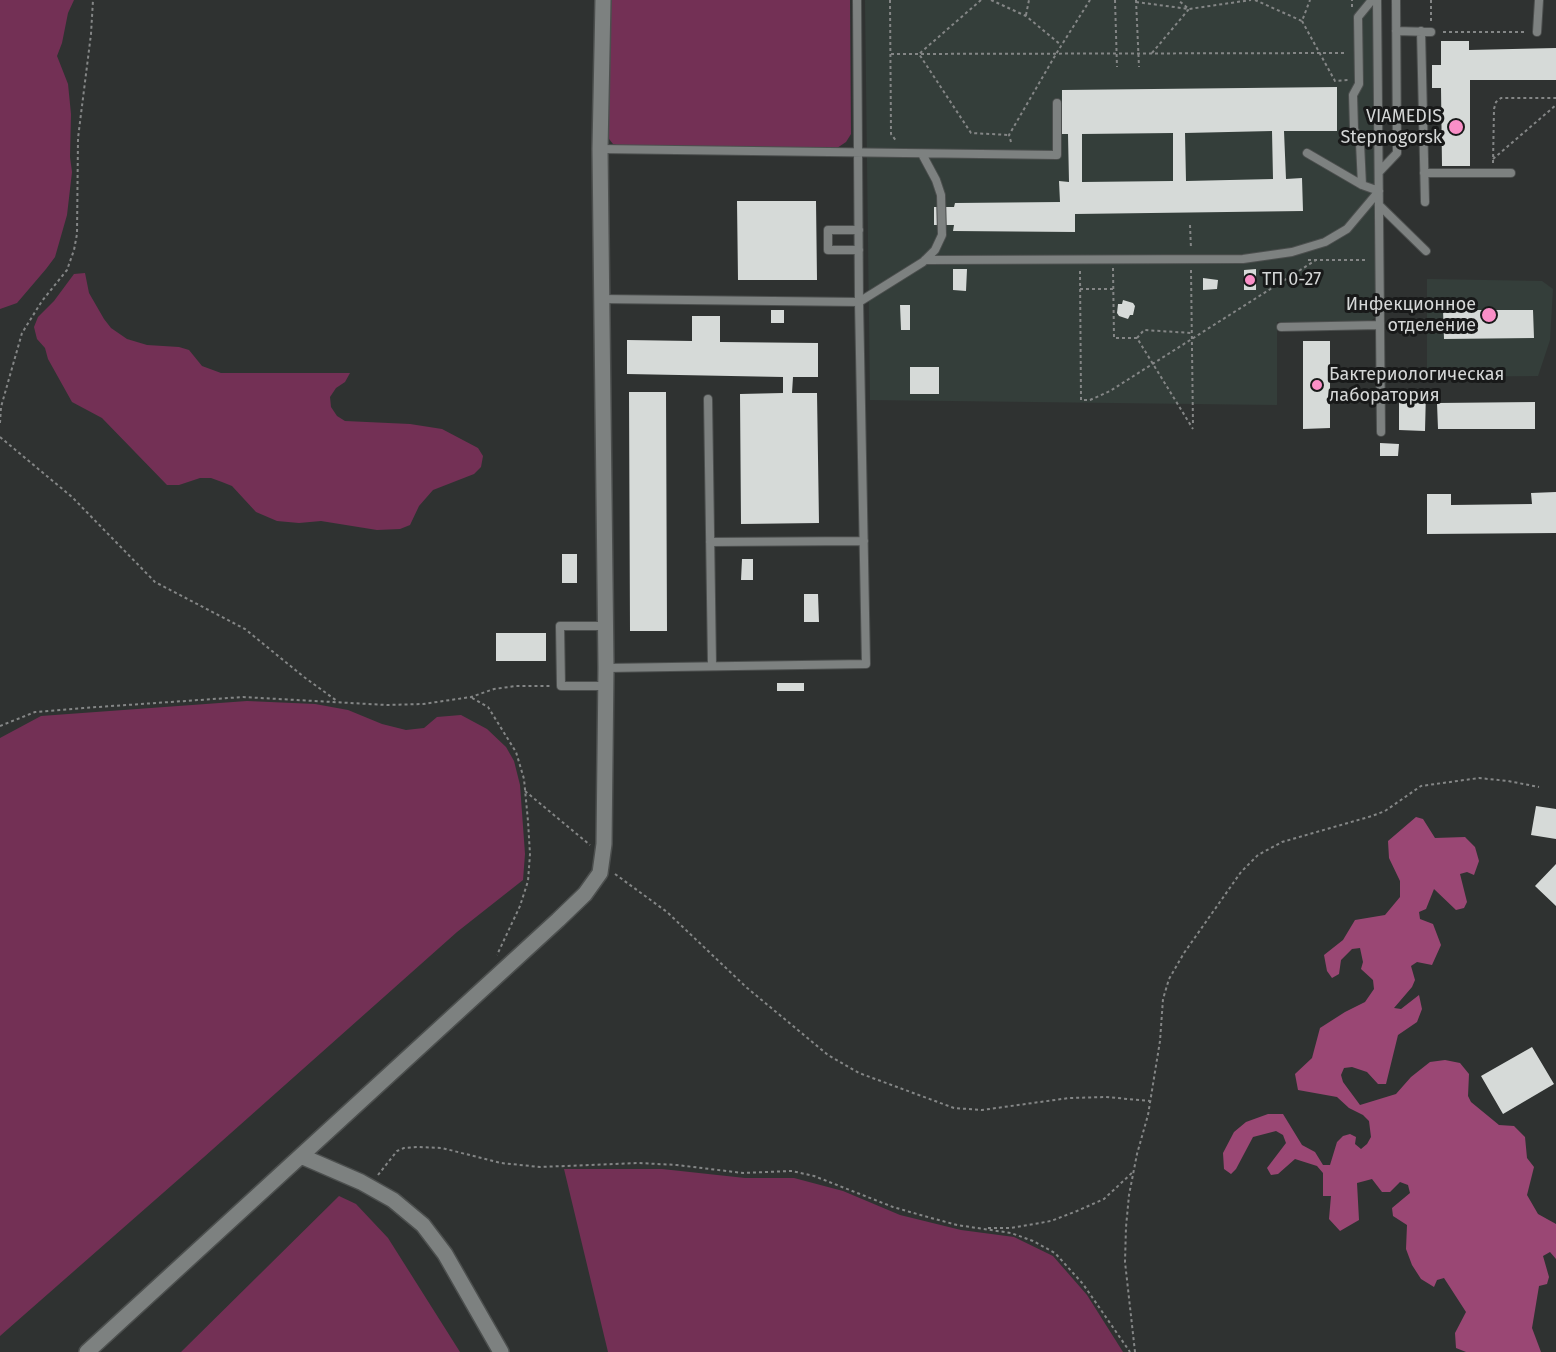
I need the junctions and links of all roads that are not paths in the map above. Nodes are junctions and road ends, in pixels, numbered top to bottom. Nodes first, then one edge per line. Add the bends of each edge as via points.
1 (603, 0) edge
2 (857, 0) edge
3 (1372, 0) edge
4 (1377, 0) edge
5 (1396, 0) edge
6 (1539, 0) edge
7 (1396, 31) junction
8 (1421, 31) junction
9 (1431, 32) road end
10 (1537, 32) road end
11 (1057, 103) dead end
12 (600, 149) junction
13 (858, 153) junction
14 (922, 153) junction
15 (1307, 153) dead end
16 (1379, 172) junction
17 (1424, 173) junction
18 (1511, 173) dead end
19 (1362, 185) junction
20 (1379, 191) junction
21 (1425, 202) dead end
22 (1379, 205) junction
23 (859, 230) junction
24 (859, 250) junction
25 (1426, 251) dead end
26 (926, 260) junction
27 (601, 299) junction
28 (859, 302) junction
29 (1380, 325) junction
30 (1281, 327) dead end
31 (708, 399) dead end
32 (1381, 432) dead end
33 (864, 541) junction
34 (710, 542) junction
35 (605, 626) junction
36 (712, 665) junction
37 (606, 668) junction
38 (606, 686) junction
39 (301, 1155) junction
40 (87, 1352) edge
41 (501, 1352) edge

1 - 12 street
2 - 13 lane
3 - 19 lane via 1358,16 1359,84 1353,95
4 - 16 lane
5 - 7 lane
6 - 10 lane
7 - 8 lane
7 - 16 lane via 1397,153
8 - 9 lane
8 - 17 lane
11 - 14 lane via 1058,155
12 - 13 lane
12 - 27 street
13 - 14 lane
13 - 23 lane
14 - 26 lane via 936,180 943,215 942,235
15 - 19 lane
16 - 20 lane
17 - 18 lane
17 - 21 lane
19 - 20 lane
20 - 22 lane
20 - 26 lane via 1347,229 1325,242 1292,252 1243,259
22 - 25 lane
22 - 29 lane
23 - 24 lane
23 - 24 lane via 828,230 828,250
24 - 28 lane
26 - 28 lane
27 - 28 lane
27 - 35 street
28 - 33 lane
29 - 30 lane
29 - 32 lane
31 - 34 lane
33 - 34 lane
33 - 36 lane via 866,664
34 - 36 lane
35 - 37 street
35 - 38 lane via 560,626 561,686
36 - 37 lane
37 - 38 street
38 - 39 street via 604,844 596,881
39 - 40 street
39 - 41 street via 393,1200 423,1225 445,1254

